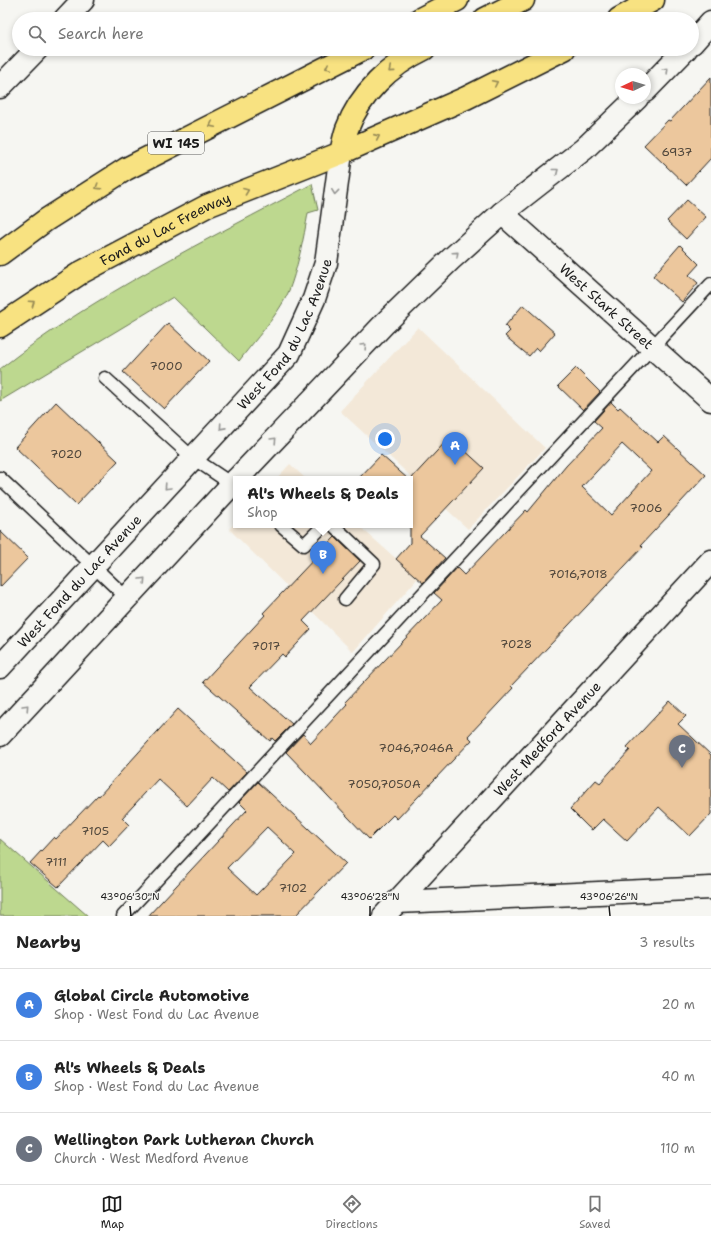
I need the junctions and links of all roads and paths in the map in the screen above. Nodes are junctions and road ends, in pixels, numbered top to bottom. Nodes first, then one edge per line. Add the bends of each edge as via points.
1 (84, 0) edge
2 (457, 0) edge
3 (522, 0) edge
4 (653, 0) edge
5 (72, 12) edge
6 (434, 12) edge
7 (499, 12) edge
8 (632, 12) edge
9 (711, 22) edge
10 (699, 35) edge
11 (30, 56) edge
12 (349, 56) edge
13 (409, 56) edge
14 (550, 56) edge
15 (679, 56) edge
16 (651, 85) edge
17 (0, 87) edge
18 (631, 104) edge
19 (341, 153) junction
20 (502, 212) junction
21 (0, 254) edge
22 (711, 284) edge
23 (0, 326) edge
24 (651, 348) junction
25 (105, 378) dead end
26 (711, 400) edge
27 (193, 458) junction
28 (242, 476) edge
29 (0, 478) edge
30 (233, 482) edge
31 (233, 485) edge
32 (284, 528) edge
33 (321, 528) edge
34 (336, 528) edge
35 (711, 561) edge
36 (94, 566) junction
37 (127, 598) junction
38 (345, 599) dead end
39 (0, 667) edge
40 (0, 735) edge
41 (711, 888) edge
42 (390, 909) edge
43 (123, 916) edge

1 - 5 street
2 - 6 main road
3 - 7 main road
4 - 8 main road
9 - 10 street
11 - 17 street
12 -> 21 main road, WI 145 via 126,169 46,220
13 -> 19 main road via 378,81 355,112 346,130
19 -> 14 main road via 466,98
16 -> 15 street
20 -> 18 street via 584,149
23 -> 19 main road, Fond du Lac Freeway via 82,272 207,206
19 -> 27 street, West Fond du Lac Avenue via 326,263 314,299 289,354
20 - 24 street, West Stark Street
28 -> 20 street via 385,323
22 - 24 lane
24 - 26 street, West Stark Street
24 - 43 lane
25 - 27 lane
27 - 30 lane
27 -> 36 street, West Fond du Lac Avenue
29 - 36 lane
37 -> 31 street
32 - 33 lane via 304,545
34 - 38 lane via 374,564
35 - 42 street, West Medford Avenue
36 - 37 lane
36 - 39 street, West Fond du Lac Avenue
40 -> 37 street
41 - 42 street

